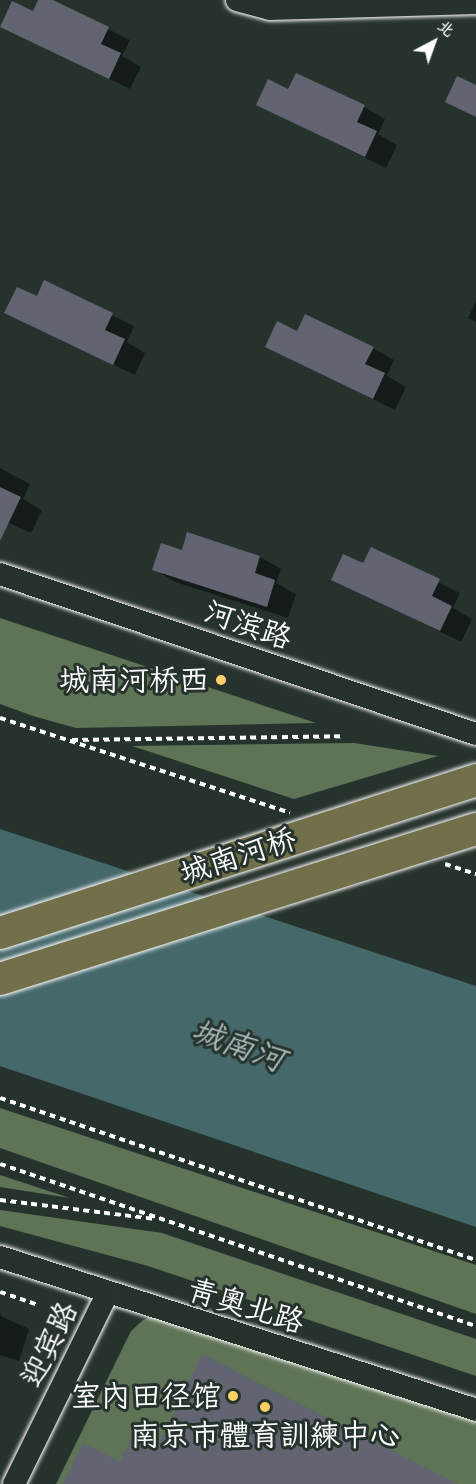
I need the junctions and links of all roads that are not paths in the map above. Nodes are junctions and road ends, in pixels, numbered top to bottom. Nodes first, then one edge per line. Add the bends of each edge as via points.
1 (237, 0) edge
2 (476, 3) edge
3 (0, 574) edge
4 (476, 719) edge
5 (453, 726) junction
6 (476, 734) edge
7 (476, 780) edge
8 (476, 829) edge
9 (0, 933) edge
10 (0, 979) edge
11 (0, 1257) edge
12 (107, 1294) junction
13 (476, 1410) edge
14 (14, 1484) edge

1 - 2 street via 270,9
3 - 5 street, 河滨路
4 - 5 street
5 - 6 street, 河滨路
7 - 9 highway, 城南河桥, bridge
8 - 10 highway, 城南河桥, bridge
11 - 12 street, 青奥北路
12 - 13 street, 青奥北路
12 - 14 street, 迎宾路

